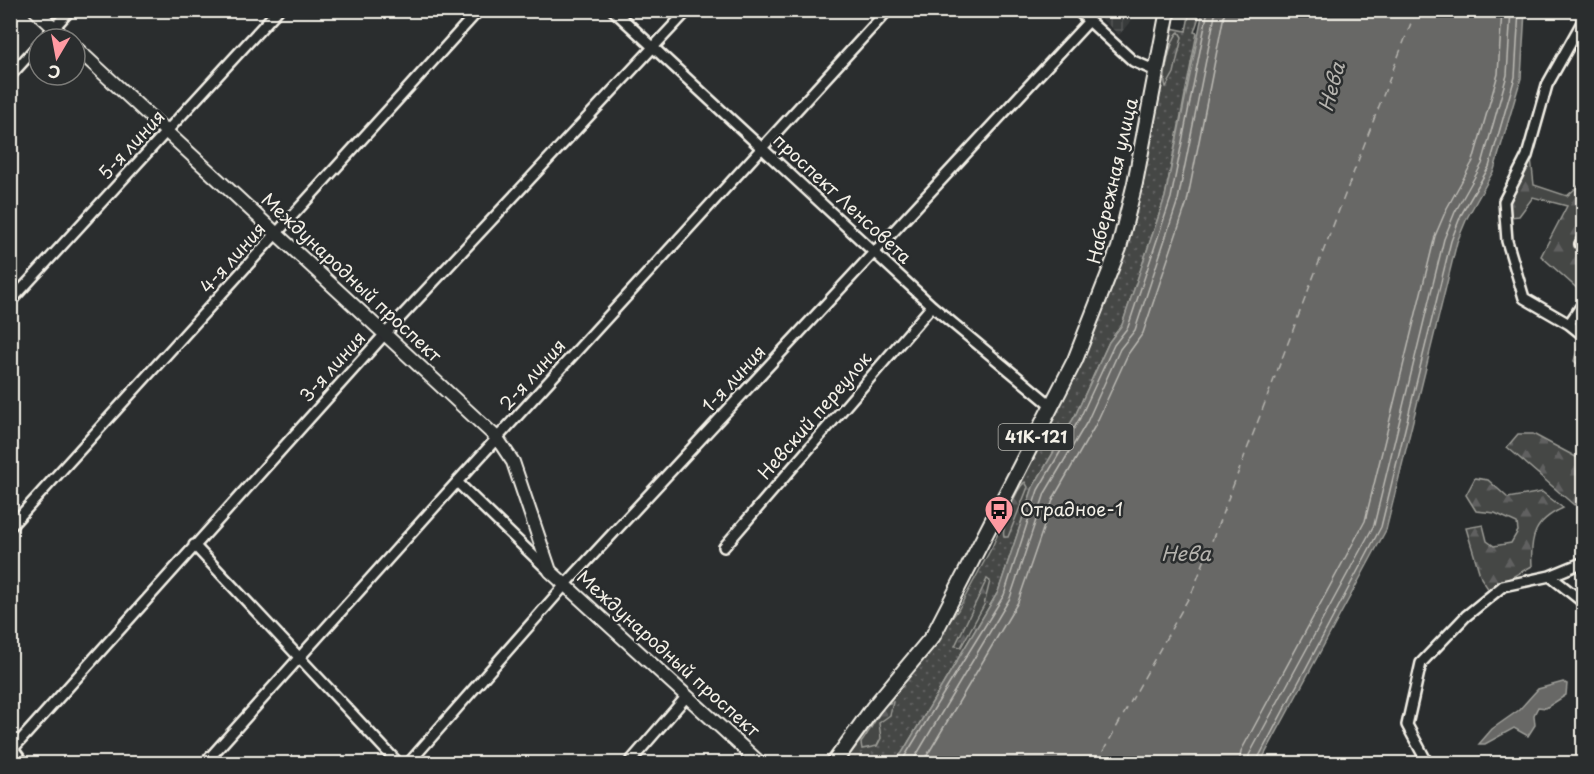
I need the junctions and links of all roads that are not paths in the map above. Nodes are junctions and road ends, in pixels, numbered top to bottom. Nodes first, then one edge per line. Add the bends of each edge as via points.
1 (35, 10) edge
2 (70, 10) edge
3 (278, 10) edge
4 (479, 10) edge
5 (614, 10) edge
6 (688, 10) edge
7 (888, 10) edge
8 (1077, 10) edge
9 (1168, 10) edge
10 (1584, 19) edge
11 (1089, 21) junction
12 (53, 27) edge
13 (55, 27) edge
14 (653, 46) junction
15 (27, 57) edge
16 (87, 58) edge
17 (1156, 71) junction
18 (10, 76) edge
19 (167, 132) junction
20 (763, 148) junction
21 (277, 234) junction
22 (1584, 236) edge
23 (1584, 248) edge
24 (874, 252) junction
25 (10, 302) edge
26 (1584, 302) edge
27 (932, 306) junction
28 (1569, 324) junction
29 (385, 334) junction
30 (1584, 336) edge
31 (1052, 406) junction
32 (497, 438) junction
33 (457, 482) junction
34 (10, 527) edge
35 (194, 545) junction
36 (724, 547) dead end
37 (1584, 562) edge
38 (550, 571) junction
39 (1550, 576) junction
40 (565, 585) junction
41 (1584, 603) edge
42 (301, 656) junction
43 (687, 696) junction
44 (12, 749) edge
45 (24, 764) edge
46 (204, 764) edge
47 (399, 764) edge
48 (408, 764) edge
49 (628, 764) edge
50 (761, 764) edge
51 (833, 764) edge
52 (1428, 764) edge

1 - 12 street
2 - 13 street
3 - 19 street, 5-я линия
4 - 21 street, 4-я линия
5 - 14 street, проспект Ленсовета
6 - 14 street, 3-я линия
7 - 20 street, 2-я линия
8 - 11 street
9 - 17 main road, 41К-121
10 - 28 street via 1547,85 1527,156 1504,201 1507,241 1524,298
11 - 17 street via 1133,61
11 - 24 street, 1-я линия
14 - 20 street, проспект Ленсовета
14 - 29 street, 3-я линия
15 - 18 street
16 - 19 street, Международный проспект
17 - 31 main road, Набережная улица / 41К-121 via 1119,248 1093,319
19 - 21 street, Международный проспект
19 - 25 street, 5-я линия
20 - 24 street, проспект Ленсовета
20 - 32 street, 2-я линия
21 - 29 street, Международный проспект
21 - 34 street, 4-я линия
22 - 23 street via 1580,244
24 - 27 street, проспект Ленсовета
24 - 40 street, 1-я линия
26 - 28 street
27 - 31 street, проспект Ленсовета
27 - 36 street, Невский переулок
28 - 30 street
29 - 32 street, Международный проспект
29 - 35 street, 3-я линия
31 - 51 main road, Набережная улица / 41К-121 via 933,636
32 - 33 street, 2-я линия
32 - 38 street, Международный проспект via 513,462
33 - 38 street, Международный проспект
33 - 42 street, 2-я линия
35 - 42 street
35 - 44 street, 3-я линия
37 - 39 street
38 - 40 street, Международный проспект
39 - 41 street
39 - 52 street via 1503,586 1466,616 1421,663 1407,725
40 - 43 street, Международный проспект
40 - 48 street, 1-я линия
42 - 46 street, 2-я линия
42 - 47 street
43 - 49 street
43 - 50 street, Международный проспект
44 - 45 street

